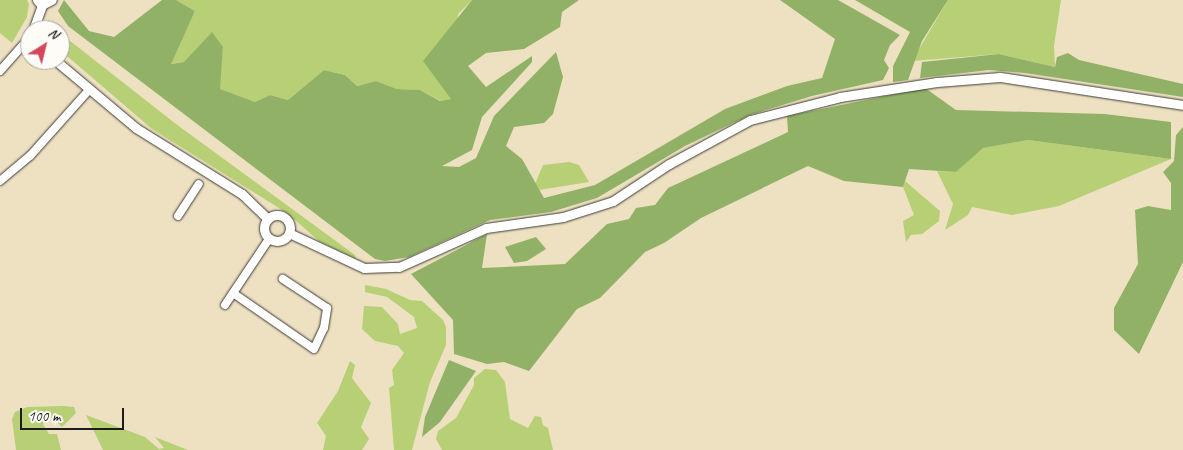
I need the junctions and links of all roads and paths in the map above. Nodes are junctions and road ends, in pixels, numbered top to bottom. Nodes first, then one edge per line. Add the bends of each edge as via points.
1 (52, 0) edge
2 (40, 2) edge
3 (36, 20) edge
4 (20, 48) edge
5 (67, 70) edge
6 (0, 71) edge
7 (90, 90) junction
8 (1183, 105) edge
9 (0, 180) edge
10 (199, 184) dead end
11 (178, 216) dead end
12 (268, 219) junction
13 (289, 233) junction
14 (269, 239) junction
15 (283, 279) dead end
16 (233, 293) junction
17 (225, 304) dead end

1 - 2 main road
2 - 3 street
4 - 6 street
5 - 7 street
7 - 9 street via 30,156
7 - 12 street via 159,144 242,194
8 - 13 street via 1000,77 937,82 840,97 750,120 669,164 613,201 563,217 486,228 399,267 364,268
10 - 11 street
12 - 13 street via 282,217 290,226
12 - 14 street via 264,230
13 - 14 street via 281,241
14 - 16 street
15 - 16 street via 327,308 324,328 314,349
16 - 17 street

